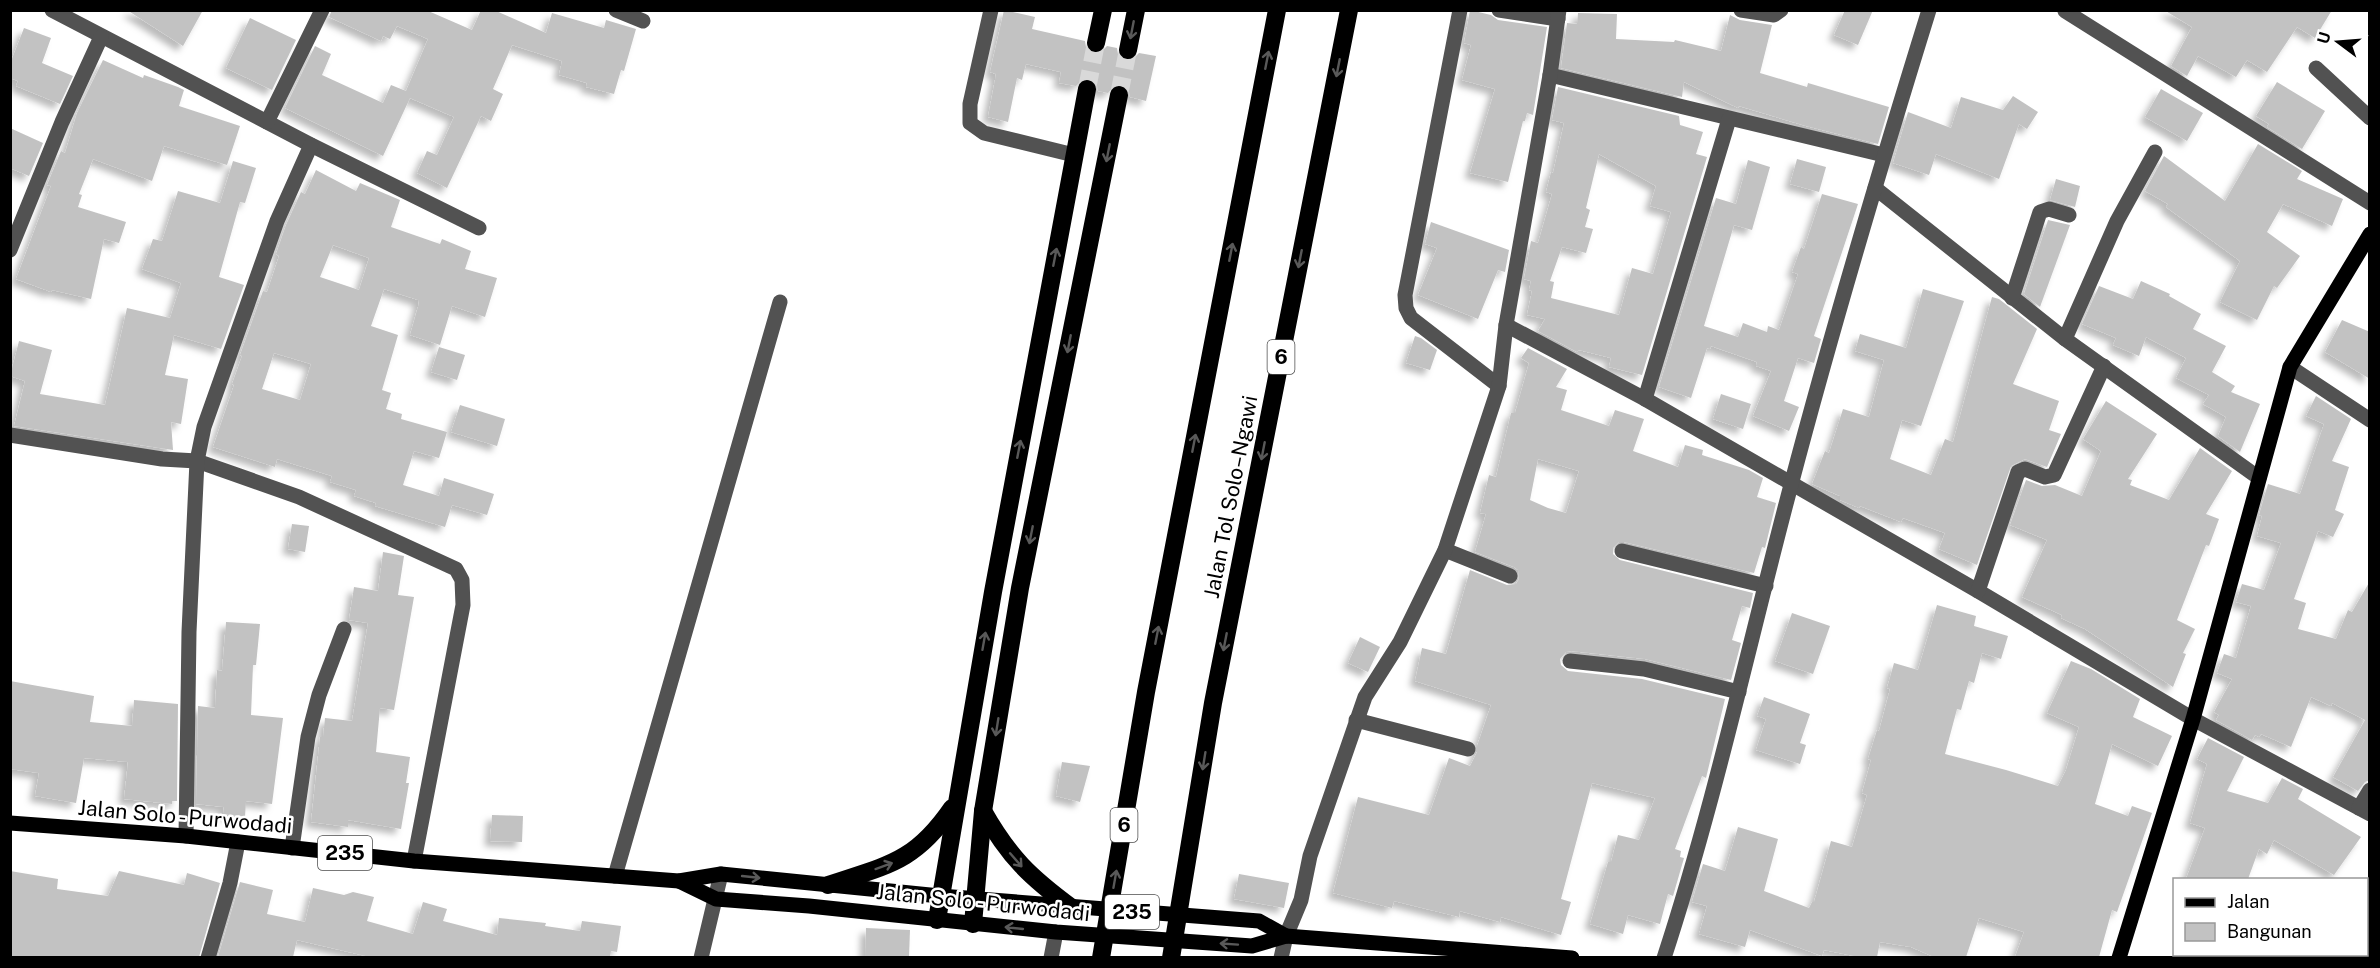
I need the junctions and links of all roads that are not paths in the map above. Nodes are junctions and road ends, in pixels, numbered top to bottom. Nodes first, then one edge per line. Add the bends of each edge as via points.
1 (51, 10) edge
2 (322, 10) edge
3 (616, 10) edge
4 (991, 10) edge
5 (1103, 10) edge
6 (1136, 10) edge
7 (1277, 10) edge
8 (1349, 10) edge
9 (1460, 10) edge
10 (1499, 10) edge
11 (1741, 10) edge
12 (1781, 10) edge
13 (1929, 10) edge
14 (2065, 11) edge
15 (1558, 15) edge
16 (643, 21) dead end
17 (100, 38) junction
18 (1096, 43) tunnel mouth
19 (1128, 51) tunnel mouth
20 (2316, 68) dead end
21 (1550, 75) junction
22 (1087, 89) tunnel mouth
23 (1119, 95) tunnel mouth
24 (2370, 118) edge
25 (1729, 119) junction
26 (267, 123) junction
27 (311, 146) junction
28 (2155, 152) dead end
29 (1074, 154) junction
30 (1884, 155) junction
31 (1875, 188) junction
32 (2370, 203) edge
33 (2069, 215) dead end
34 (479, 228) dead end
35 (2370, 234) edge
36 (2365, 249) edge
37 (10, 250) edge
38 (2012, 298) junction
39 (780, 302) dead end
40 (1506, 325) junction
41 (2065, 339) junction
42 (2104, 366) junction
43 (2290, 367) junction
44 (1499, 386) junction
45 (1645, 399) junction
46 (2370, 420) edge
47 (10, 435) edge
48 (196, 461) junction
49 (2259, 478) junction
50 (1791, 484) junction
51 (1445, 550) junction
52 (1622, 551) dead end
53 (1510, 576) dead end
54 (1766, 586) junction
55 (1978, 591) junction
56 (344, 629) dead end
57 (1570, 661) dead end
58 (1738, 692) junction
59 (2193, 719) junction
60 (1356, 720) junction
61 (1468, 749) dead end
62 (2370, 789) edge
63 (956, 802) junction
64 (983, 811) junction
65 (2364, 811) edge
66 (10, 823) edge
67 (186, 836) junction
68 (238, 842) junction
69 (292, 848) junction
70 (414, 861) junction
71 (721, 874) junction
72 (615, 876) junction
73 (679, 881) junction
74 (828, 885) junction
75 (940, 896) junction
76 (716, 899) junction
77 (975, 899) junction
78 (1072, 908) junction
79 (938, 920) junction
80 (973, 924) junction
81 (1056, 932) junction
82 (1286, 936) junction
83 (208, 957) edge
84 (701, 957) edge
85 (1051, 957) edge
86 (1101, 957) edge
87 (1171, 957) edge
88 (1281, 957) edge
89 (1572, 957) edge
90 (1664, 957) edge
91 (2119, 957) edge

1 - 17 street
2 - 26 street
3 - 16 street
4 - 29 street via 970,104 970,123 984,133
5 - 18 highway
6 -> 19 highway
86 -> 7 highway, 6 via 1146,692
8 -> 87 highway, Jalan Tol Solo–Ngawi / 6 via 1213,703
9 - 44 street via 1405,295 1406,308 1412,318
10 - 15 street
11 - 12 street via 1774,15
13 - 30 street
14 - 32 street
15 - 21 street
17 - 26 street
17 - 37 street
20 - 24 street
21 - 25 street
21 - 40 street
22 - 29 highway
23 -> 64 highway via 1020,588
25 - 30 street
25 - 45 street
26 - 27 street
27 - 34 street
27 - 48 street via 277,221 204,427
28 - 41 street via 2117,221
63 -> 29 highway
30 - 31 street
31 - 38 street
31 - 50 street
33 - 38 street via 2049,209 2040,212
35 - 36 main road
36 - 43 main road
38 - 41 street
39 - 72 street
40 - 44 street
40 - 45 street
41 - 42 street
42 - 49 street
42 - 55 street via 2054,475 2045,477 2025,469 2018,472
43 - 46 street
43 - 49 main road
44 - 51 street
45 - 50 street
47 - 48 street
48 - 67 street
48 - 70 street via 299,496 460,573 463,605
49 - 59 main road
50 - 54 street
50 - 55 street
51 - 53 street
51 - 60 street
52 - 54 street
54 - 58 street
55 - 59 street
56 - 69 street via 308,737
57 - 58 street via 1644,669
58 - 90 street
59 - 65 street
59 - 91 main road
60 - 61 street
60 - 82 street via 1310,855 1301,900
62 - 65 street
74 -> 63 highway via 890,865 912,852 935,832
63 - 75 highway
64 - 77 highway
64 -> 78 highway via 1016,862
66 - 67 main road, Jalan Solo - Purwodadi / 235
67 - 68 main road, Jalan Solo - Purwodadi / 235
68 - 69 main road, Jalan Solo - Purwodadi / 235
68 - 83 street
69 - 70 main road, Jalan Solo - Purwodadi / 235
70 - 72 main road, Jalan Solo - Purwodadi / 235
71 - 73 main road, Jalan Solo - Purwodadi / 235
71 -> 74 main road, Jalan Solo - Purwodadi / 235
71 - 76 street
72 - 73 main road, Jalan Solo - Purwodadi / 235
73 - 76 main road, Jalan Solo - Purwodadi / 235
74 - 75 main road, Jalan Solo - Purwodadi / 235
75 - 77 main road, Jalan Solo - Purwodadi
75 - 79 highway
76 - 79 main road, Jalan Solo - Purwodadi / 235
76 - 84 street
77 - 78 main road, Jalan Solo - Purwodadi / 235
77 - 80 highway
78 - 82 main road, Jalan Solo - Purwodadi / 235 via 1259,921
79 - 80 main road, Jalan Solo - Purwodadi / 235
81 -> 80 main road, Jalan Solo - Purwodadi / 235
82 -> 81 main road, Jalan Solo - Purwodadi / 235 via 1252,946
81 - 85 street
82 - 88 street
82 - 89 main road, Jalan Solo - Purwodadi / 235

